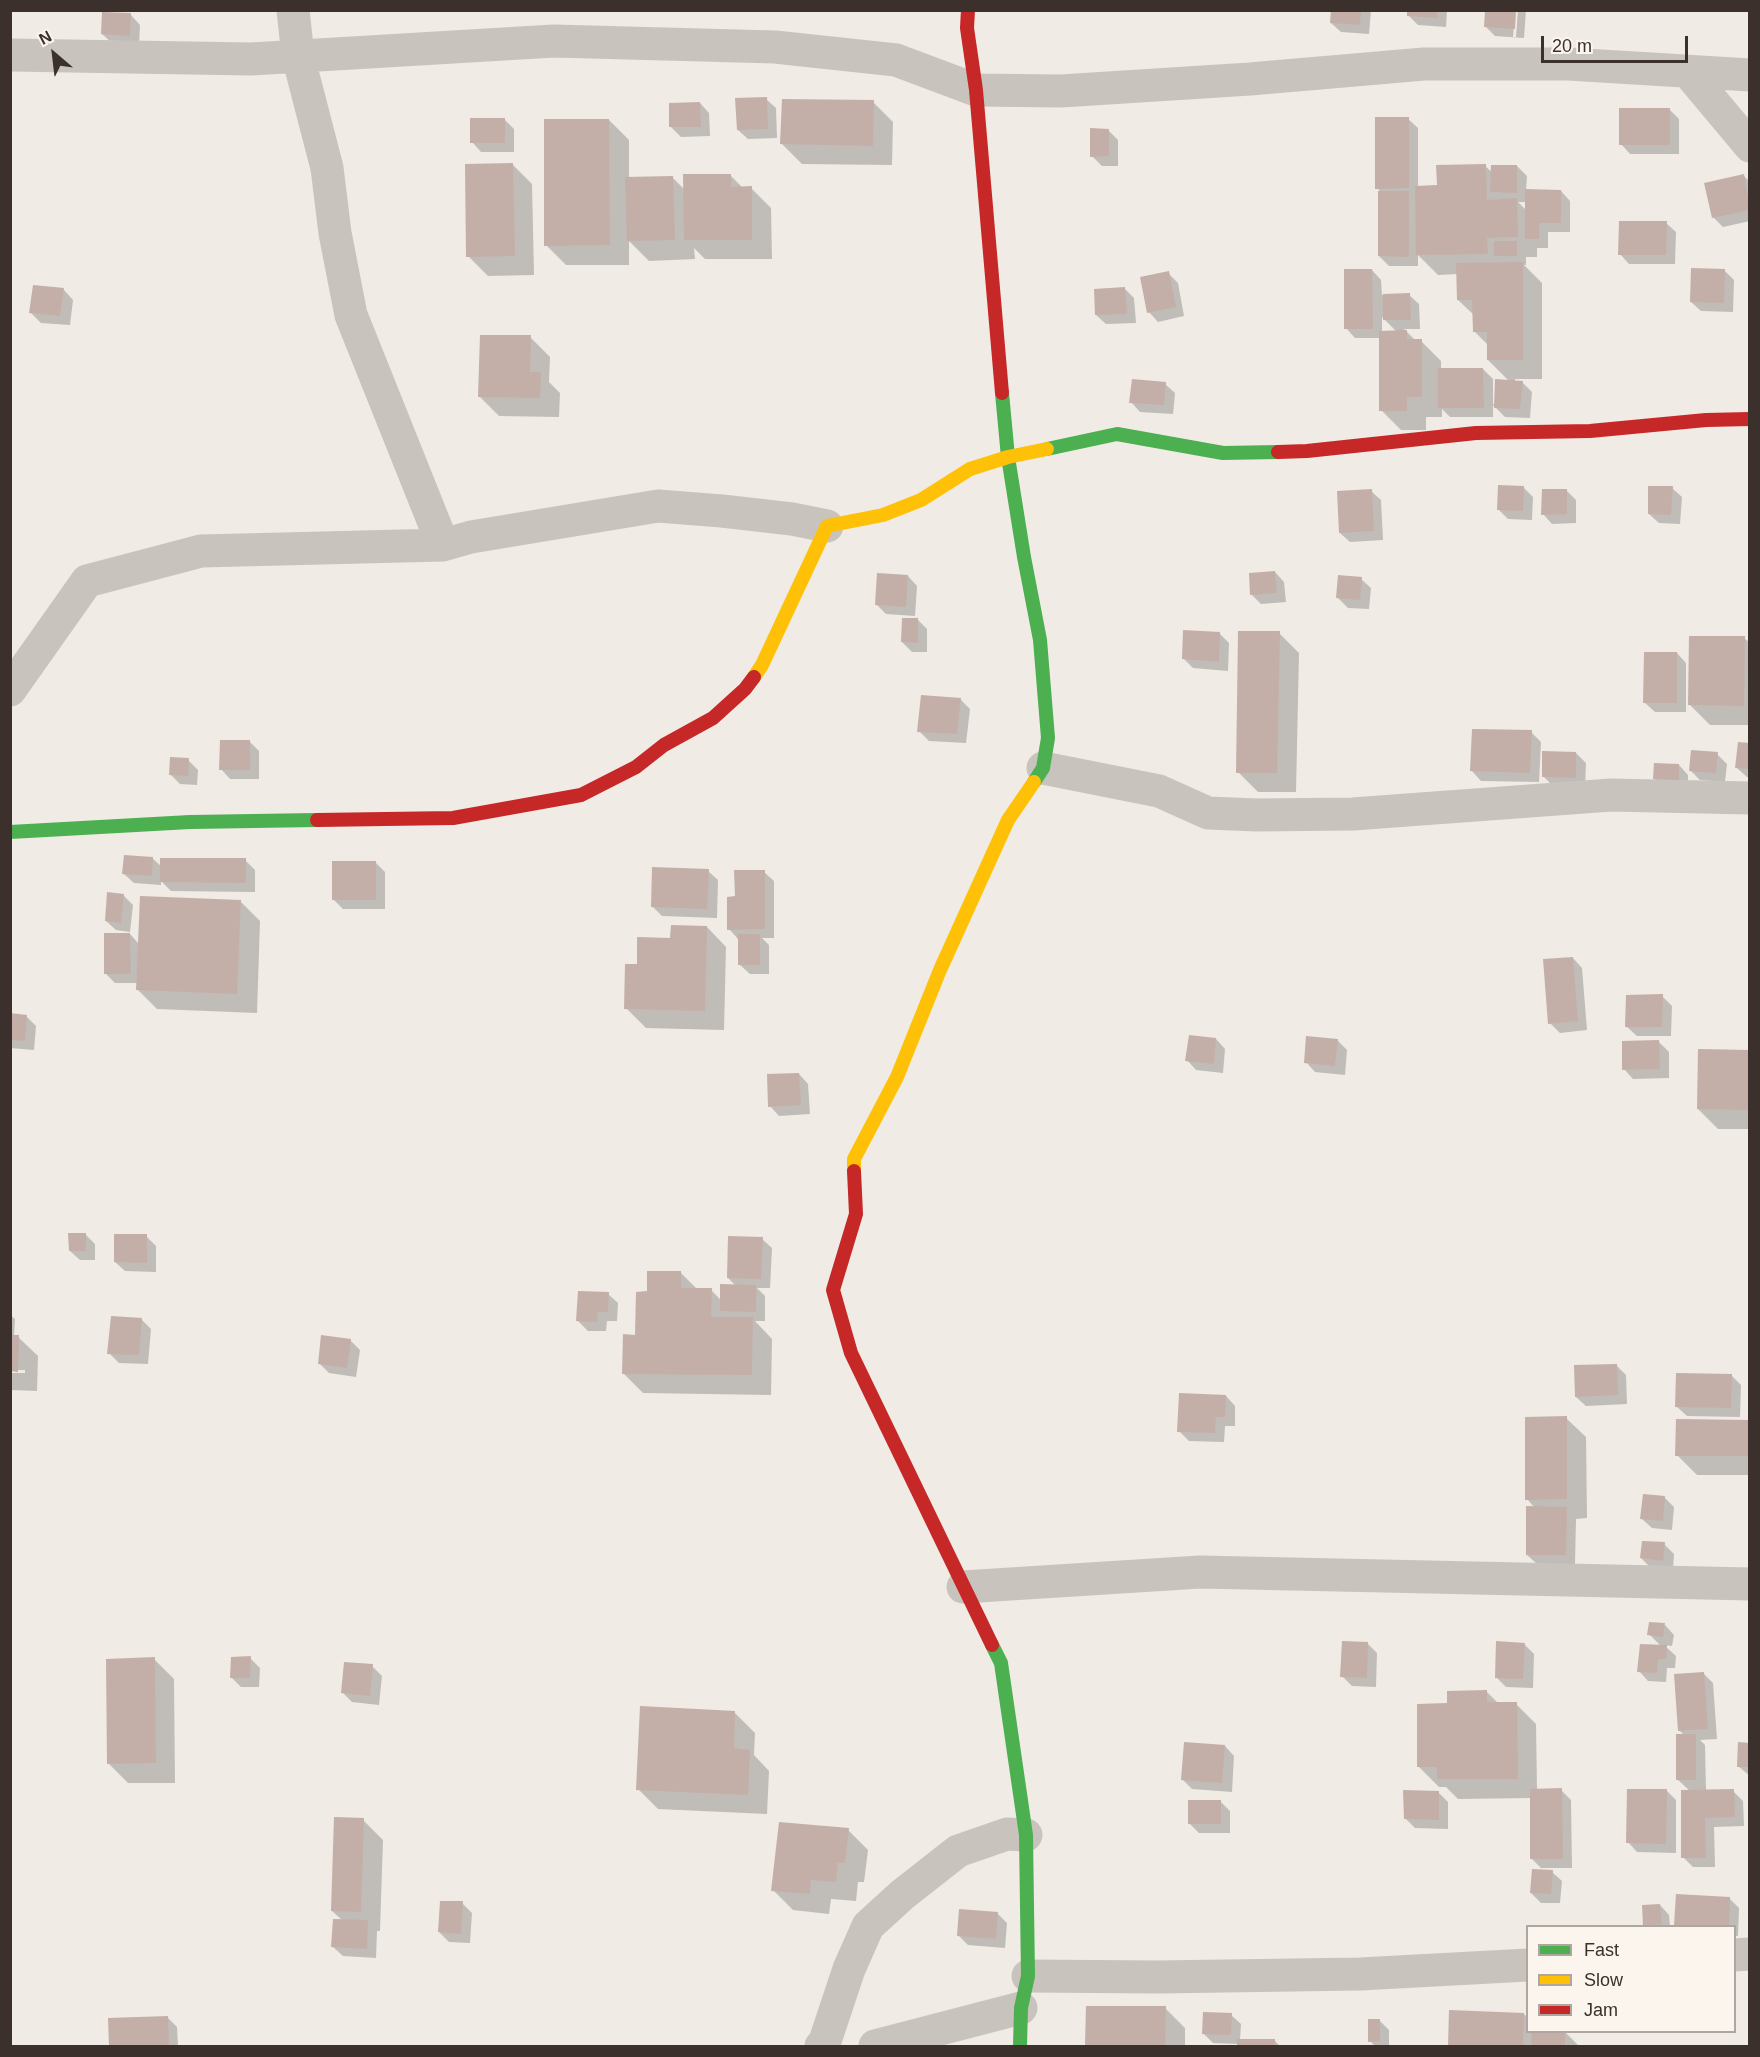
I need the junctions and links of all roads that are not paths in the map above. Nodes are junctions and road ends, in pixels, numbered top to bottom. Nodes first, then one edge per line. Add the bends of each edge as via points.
1 (293, 10) edge
2 (968, 10) edge
3 (10, 55) edge
4 (298, 56) junction
5 (1688, 72) junction
6 (1749, 75) edge
7 (976, 90) junction
8 (1749, 146) edge
9 (1749, 419) edge
10 (1008, 457) junction
11 (827, 526) junction
12 (443, 545) junction
13 (10, 690) edge
14 (1043, 768) junction
15 (1749, 798) edge
16 (10, 832) edge
17 (1749, 1584) edge
18 (963, 1587) junction
19 (1026, 1835) junction
20 (1526, 1965) edge
21 (1024, 1992) junction
22 (830, 2046) edge
23 (874, 2046) edge
24 (1020, 2046) edge

1 - 4 street
2 - 7 street
3 - 4 street via 251,59
4 - 7 street via 554,41 775,47 896,60
4 - 12 street via 327,168 351,315
5 - 6 street
5 - 7 street via 1568,64 1424,64 1061,90
5 - 8 street
7 - 10 street
9 - 10 street via 1590,431 1476,433 1318,450 1223,453 1117,434
10 - 11 street via 970,468 921,500 893,511
10 - 14 street via 1040,639 1048,738
11 - 12 street via 658,506
11 - 16 street via 762,665 745,689 713,718 664,745 636,767 581,795 453,818 190,822
12 - 13 street via 201,550 87,581
14 - 15 street via 1159,791 1208,813 1353,814 1611,795
14 - 18 street via 1008,820 897,1077 854,1159 856,1214 833,1290 851,1353
17 - 18 street via 1200,1572
18 - 19 street via 1001,1663
19 - 21 street
19 - 22 street via 1007,1834 958,1851 868,1926 849,1969
20 - 21 street via 1360,1974 1158,1977
21 - 23 street
21 - 24 street

